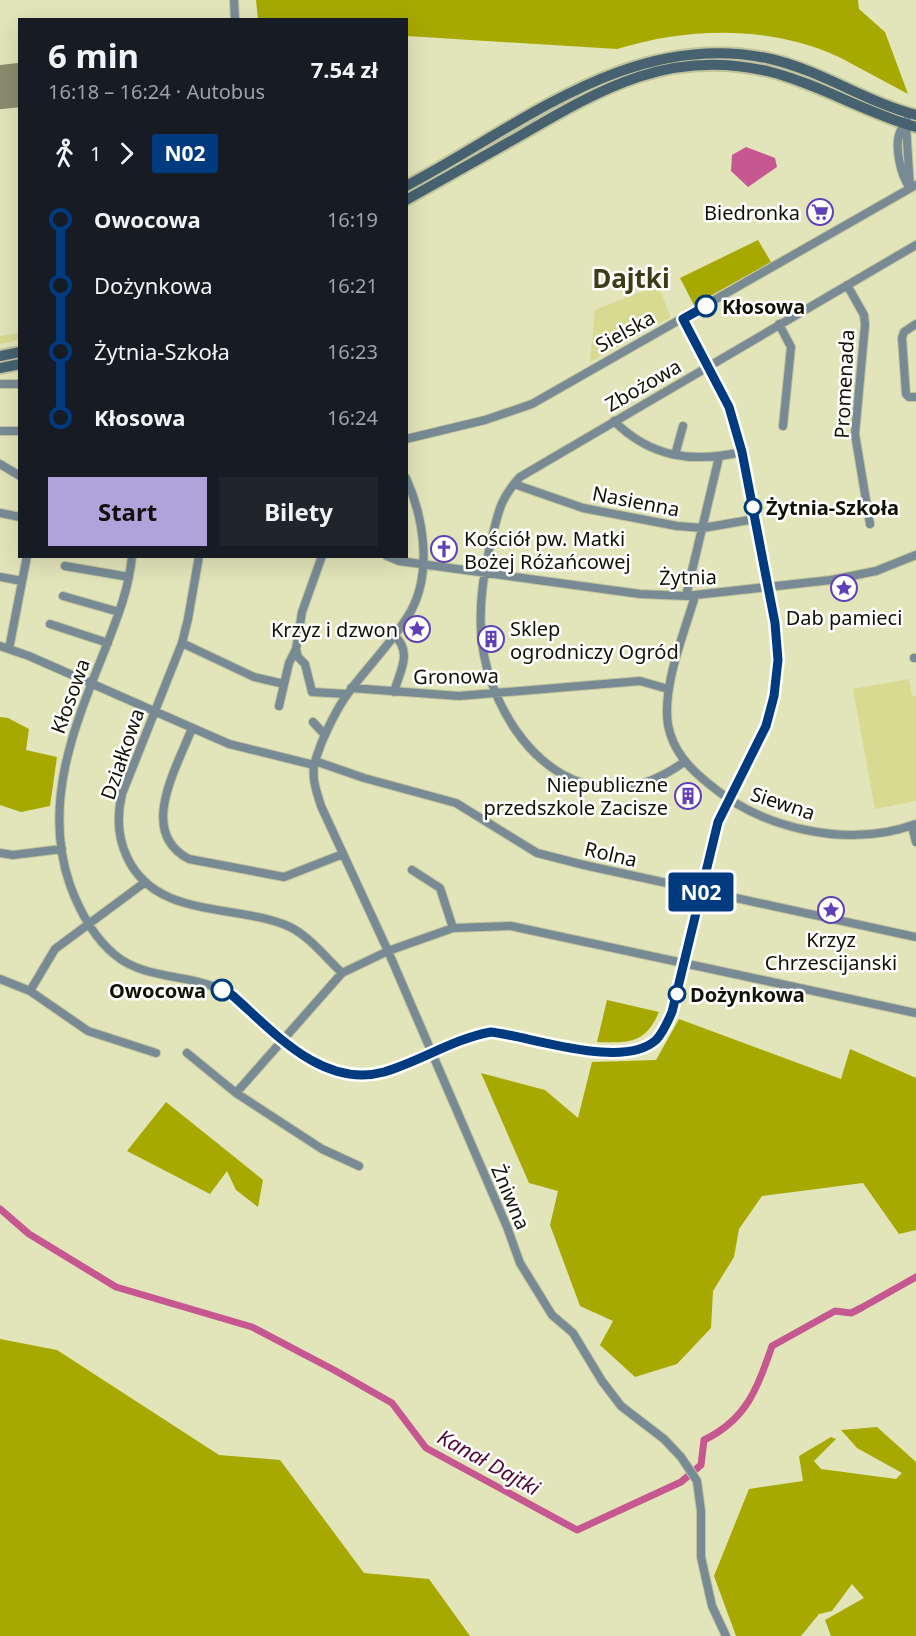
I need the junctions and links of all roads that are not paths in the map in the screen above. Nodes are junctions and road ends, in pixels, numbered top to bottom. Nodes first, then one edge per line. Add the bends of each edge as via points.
1 (234, 0) edge
2 (235, 18) edge
3 (912, 120) edge
4 (408, 185) edge
5 (913, 187) edge
6 (408, 199) edge
7 (915, 249) edge
8 (847, 285) junction
9 (683, 319) junction
10 (779, 324) junction
11 (916, 324) edge
12 (18, 352) edge
13 (0, 356) edge
14 (18, 364) edge
15 (708, 366) junction
16 (0, 368) edge
17 (0, 384) edge
18 (18, 384) edge
19 (916, 397) edge
20 (614, 421) junction
21 (682, 426) dead end
22 (783, 426) dead end
23 (0, 430) edge
24 (18, 431) edge
25 (408, 439) edge
26 (742, 452) junction
27 (675, 455) junction
28 (719, 457) junction
29 (0, 464) edge
30 (18, 475) edge
31 (408, 482) edge
32 (514, 484) junction
33 (0, 513) edge
34 (18, 517) edge
35 (755, 519) junction
36 (870, 524) dead end
37 (702, 528) junction
38 (916, 555) edge
39 (27, 558) edge
40 (132, 558) edge
41 (199, 558) edge
42 (321, 558) edge
43 (392, 558) edge
44 (424, 564) junction
45 (65, 566) dead end
46 (484, 572) junction
47 (0, 577) edge
48 (129, 577) junction
49 (22, 581) junction
50 (768, 588) junction
51 (63, 596) dead end
52 (686, 596) junction
53 (695, 596) junction
54 (119, 612) junction
55 (50, 624) dead end
56 (394, 635) junction
57 (108, 643) junction
58 (182, 643) junction
59 (0, 646) edge
60 (9, 649) junction
61 (296, 649) junction
62 (91, 684) junction
63 (284, 684) junction
64 (668, 689) junction
65 (349, 691) junction
66 (394, 692) junction
67 (496, 694) junction
68 (279, 706) dead end
69 (154, 712) junction
70 (313, 722) dead end
71 (192, 728) junction
72 (325, 735) junction
73 (684, 762) junction
74 (314, 763) junction
75 (727, 800) junction
76 (914, 825) edge
77 (916, 842) edge
78 (62, 849) junction
79 (0, 853) edge
80 (343, 854) junction
81 (412, 870) dead end
82 (144, 883) junction
83 (702, 890) junction
84 (89, 926) junction
85 (453, 928) junction
86 (916, 937) edge
87 (388, 951) junction
88 (685, 964) junction
89 (342, 973) junction
90 (0, 979) edge
91 (30, 992) junction
92 (916, 1013) edge
93 (282, 1039) junction
94 (430, 1052) junction
95 (156, 1053) dead end
96 (188, 1053) dead end
97 (236, 1093) junction
98 (359, 1166) dead end
99 (726, 1636) edge

1 - 2 street
3 - 4 main road via 772,60 716,53 677,55 632,65 597,80
3 - 5 street, Sielska
3 - 6 main road via 770,72 720,64 660,69 608,87
5 - 9 street, Sielska
7 - 8 street, Zbożowa
8 - 10 street, Zbożowa
8 - 36 street, Promenada via 864,315 865,325 855,434
9 - 15 street, Kłosowa
9 - 25 street, Sielska via 532,404 476,423
10 - 15 street, Zbożowa
10 - 22 street via 791,347
11 - 19 street via 902,338 906,394
12 - 13 main road
14 - 16 main road
15 - 20 street, Zbożowa
15 - 26 street, Kłosowa via 729,407
17 - 18 street
20 - 27 street via 625,431
20 - 32 street, Zbożowa
21 - 27 street
23 - 24 street
26 - 28 street
26 - 35 street, Kłosowa
27 - 28 street via 690,459
28 - 37 street
29 - 30 street
31 - 44 street, Żniwna via 415,497
32 - 37 street, Nasienna via 584,508
32 - 46 street via 502,499
33 - 34 street
35 - 37 street, Nasienna
35 - 50 street, Kłosowa
37 - 52 street
38 - 50 street, Żytnia via 876,571
39 - 49 street
40 - 48 street, Kłosowa
41 - 58 street, Działkowa
42 - 61 street via 302,612
43 - 44 street, Żytnia
44 - 46 street, Żytnia
44 - 56 street, Żniwna via 411,612
45 - 48 street
46 - 52 street, Żytnia via 640,594
46 - 67 street via 482,639
47 - 49 street
48 - 54 street, Kłosowa
49 - 60 street
50 - 53 street, Żytnia
50 - 75 street, Kłosowa via 778,651 774,696 766,726
51 - 54 street
52 - 53 street, Żytnia
53 - 64 street, Siewna
54 - 57 street, Kłosowa
55 - 57 street
56 - 65 street, Żniwna
56 - 66 street via 404,645 405,653
57 - 62 street, Kłosowa
58 - 63 street via 254,677
58 - 69 street, Działkowa
59 - 60 street, Rolna
60 - 62 street, Rolna
61 - 63 street
61 - 65 street, Gronowa via 305,664 312,692
62 - 69 street, Rolna
62 - 78 street, Kłosowa via 60,782
63 - 68 street
64 - 67 street, Gronowa via 640,681
64 - 73 street, Siewna via 669,727
65 - 66 street, Gronowa
65 - 72 street, Żniwna
66 - 67 street, Gronowa
67 - 73 street via 532,749 571,780 610,789 628,788 648,783
69 - 71 street, Rolna
69 - 82 street, Działkowa via 122,794 119,820 124,851
70 - 72 street
71 - 74 street, Rolna via 240,747
71 - 80 street via 163,809 166,836 175,851 189,859 284,877
72 - 74 street, Żniwna
73 - 75 street, Siewna
74 - 80 street, Żniwna via 314,784 321,806
74 - 83 street, Rolna via 456,803 537,853
75 - 76 street, Siewna via 765,819 807,830 861,833
75 - 83 street, Kłosowa
76 - 77 street
78 - 79 street
78 - 84 street, Kłosowa via 70,884
80 - 87 street, Żniwna
81 - 85 street via 440,888
82 - 84 street
82 - 89 street, Działkowa via 165,896 291,928
83 - 86 street, Rolna
83 - 88 street, Kłosowa
84 - 91 street via 55,949
84 - 93 street, Kłosowa via 117,957 155,974 197,979 232,995
85 - 87 street
85 - 88 street via 511,926
87 - 89 street
87 - 94 street, Żniwna
88 - 92 street
88 - 94 street, Kłosowa via 672,1012 657,1039 631,1052 600,1053 491,1032 471,1035
89 - 93 street
90 - 91 street
91 - 95 street via 88,1031
93 - 94 street, Kłosowa via 308,1059 344,1074 384,1072
93 - 97 street
94 - 99 street, Żniwna via 520,1263 552,1315 573,1333 621,1406 664,1439 697,1481 701,1557 712,1606
96 - 97 street
97 - 98 street via 322,1149

